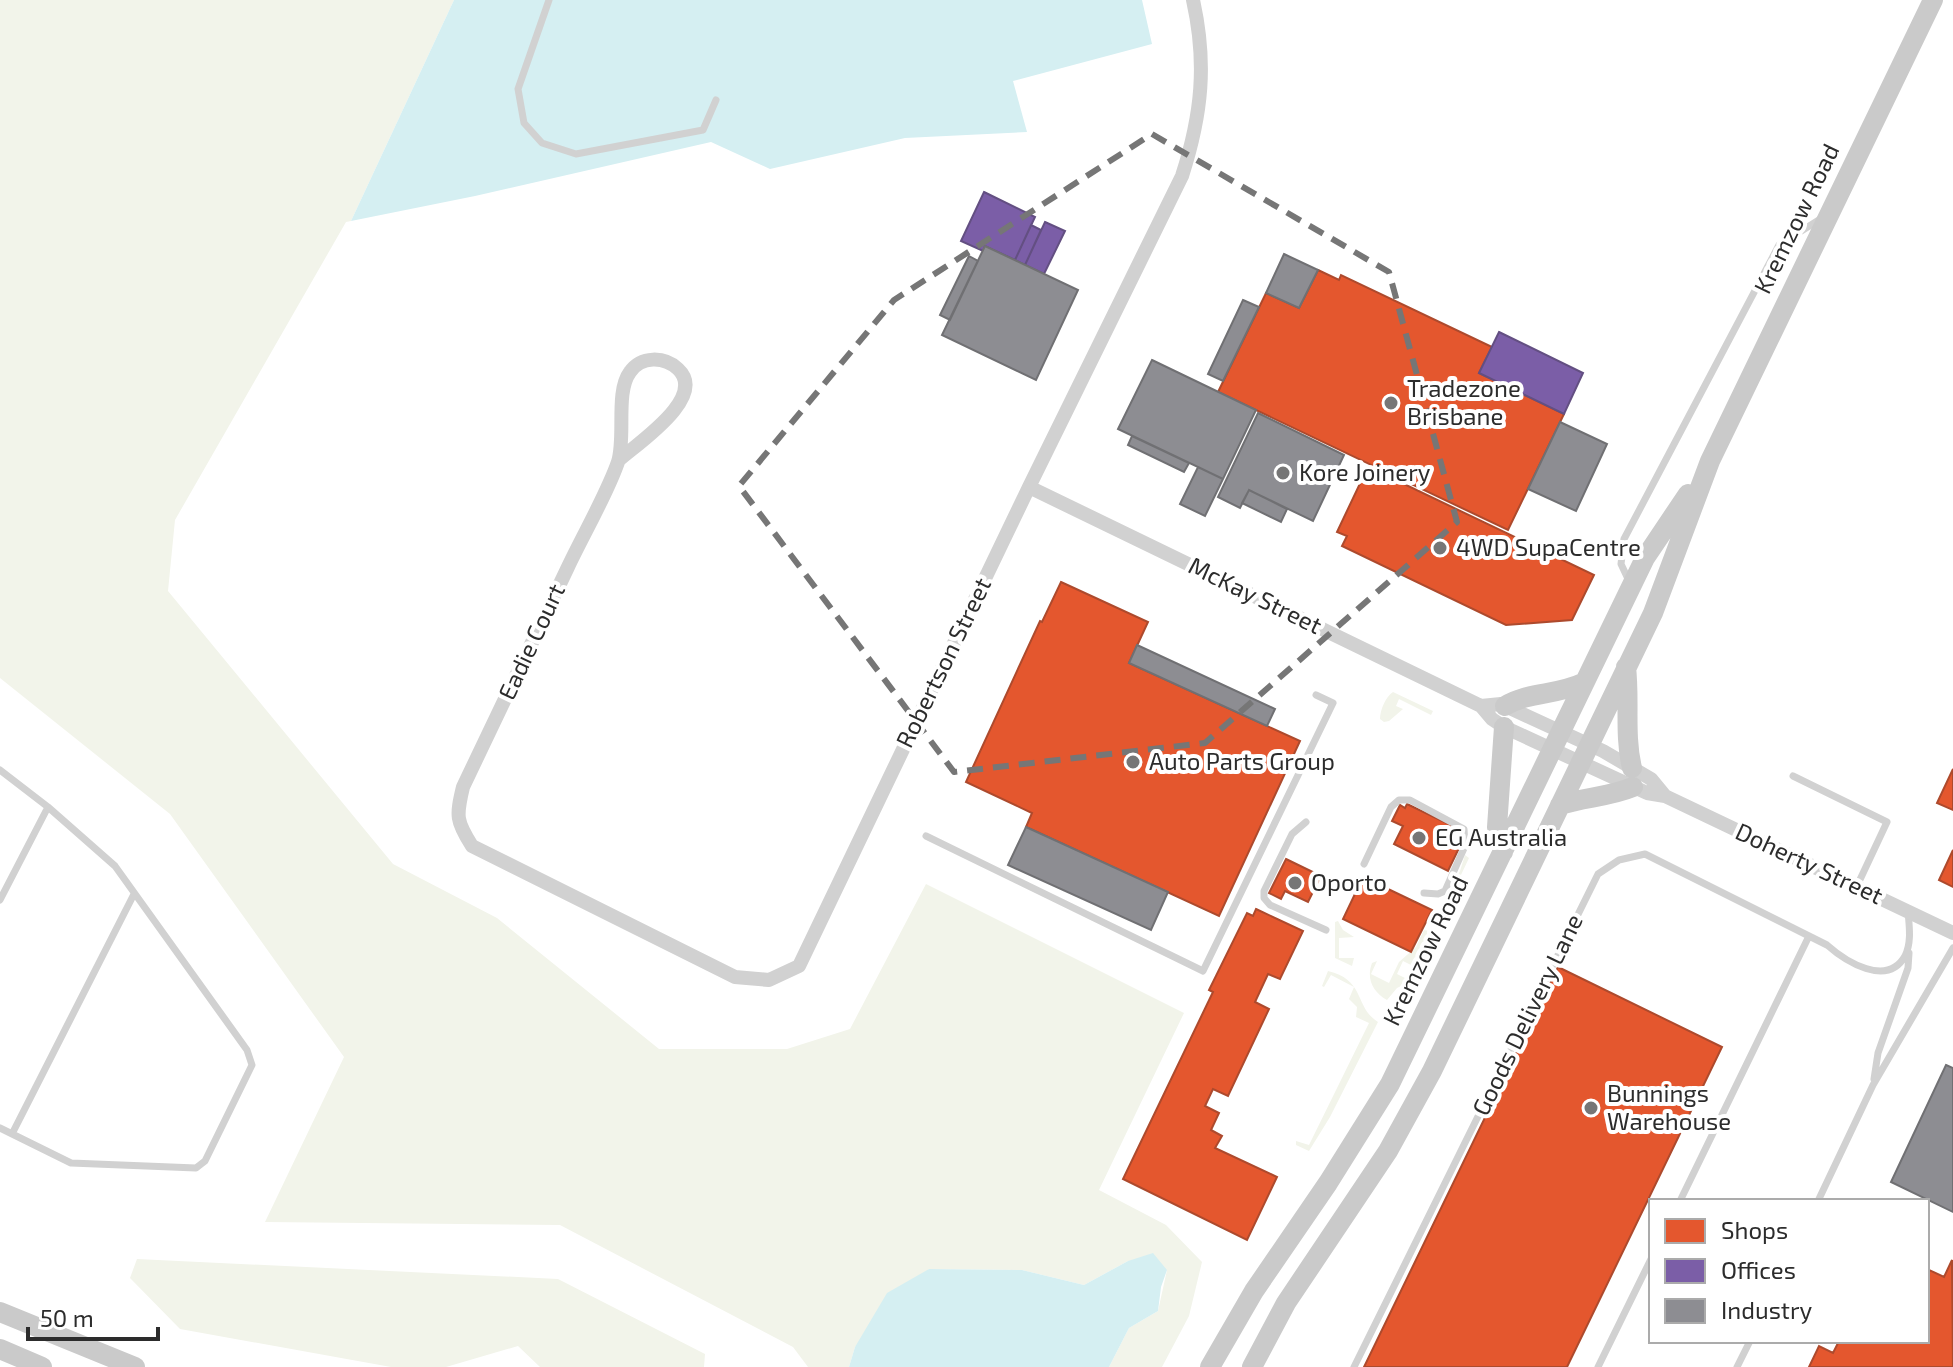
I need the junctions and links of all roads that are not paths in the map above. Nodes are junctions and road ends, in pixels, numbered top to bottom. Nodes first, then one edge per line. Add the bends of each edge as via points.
1 (549, 0) edge
2 (1193, 0) edge
3 (1933, 0) edge
4 (716, 100) dead end
5 (1828, 214) junction
6 (619, 460) junction
7 (1710, 461) junction
8 (1029, 487) junction
9 (1632, 587) junction
10 (1626, 667) junction
11 (1585, 682) junction
12 (1316, 695) dead end
13 (1481, 706) junction
14 (1505, 706) junction
15 (1504, 727) junction
16 (1556, 741) junction
17 (1585, 753) junction
18 (0, 770) edge
19 (1793, 776) dead end
20 (1632, 777) junction
21 (1560, 805) junction
22 (48, 807) junction
23 (1306, 822) dead end
24 (459, 826) joint
25 (926, 836) dead end
26 (1503, 852) junction
27 (1364, 864) dead end
28 (1857, 886) junction
29 (1424, 893) dead end
30 (134, 894) junction
31 (0, 900) edge
32 (1908, 911) junction
33 (1326, 930) dead end
34 (1953, 933) edge
35 (1809, 936) junction
36 (1910, 939) junction
37 (1953, 948) edge
38 (1873, 1085) junction
39 (0, 1128) edge
40 (12, 1134) junction
41 (1681, 1199) edge
42 (1819, 1199) edge
43 (1649, 1263) edge
44 (0, 1312) edge
45 (1749, 1343) edge
46 (0, 1349) edge
47 (42, 1367) edge
48 (135, 1367) edge
49 (1210, 1367) edge
50 (1252, 1367) edge
51 (1354, 1367) edge
52 (1598, 1367) edge
53 (1737, 1367) edge

1 - 4 lane via 518,89 524,123 542,143 576,154 703,130
2 - 8 street, Robertson Street via 1202,78 1182,176
3 - 5 street, Kremzow Road
5 - 7 street, Kremzow Road
5 - 9 lane via 1779,245 1631,525 1621,564
6 - 6 street, Eadie Court via 626,377 635,365 665,361 684,376 682,403
6 - 24 street, Eadie Court via 463,787
7 - 9 street, Kremzow Road via 1645,558
7 - 10 street, Kremzow Road via 1653,613
8 - 13 street, McKay Street
8 - 24 street, Robertson Street via 799,966 769,980 735,977 472,846
9 - 11 street, Kremzow Road
10 - 17 street, Kremzow Road
10 - 20 street
11 - 14 street via 1566,691 1520,697
11 - 16 street, Kremzow Road
12 - 25 lane via 1333,703 1203,971
13 - 14 street, McKay Street
13 - 15 street, McKay Street
14 - 16 street, McKay Street
15 - 16 street, McKay Street
15 - 26 street via 1497,827
16 - 17 street, McKay Street
16 - 26 street, Kremzow Road
17 - 20 street, Doherty Street
17 - 21 street, Kremzow Road
18 - 22 lane
19 - 28 lane via 1887,822
20 - 21 street via 1613,796
20 - 28 street, Doherty Street via 1651,779 1665,796
21 - 50 street, Kremzow Road via 1396,1138 1286,1303
22 - 30 lane via 115,866
22 - 31 lane
23 - 33 lane via 1292,834 1264,898
26 - 49 street, Kremzow Road via 1390,1084
27 - 29 lane via 1391,807 1410,800 1461,825 1466,834 1445,891
28 - 32 street, Doherty Street
30 - 40 lane
30 - 40 lane via 247,1050 252,1065 205,1161 196,1168 71,1163
32 - 34 street, Doherty Street
32 - 36 lane
35 - 36 lane, Goods Delivery Lane via 1866,970 1889,968 1904,958
35 - 41 lane
35 - 51 lane, Goods Delivery Lane via 1645,854 1619,860 1598,874
36 - 38 lane via 1908,968 1878,1053
37 - 38 lane
38 - 42 lane
39 - 40 lane
43 - 52 lane
44 - 48 street
45 - 53 lane
46 - 47 street

